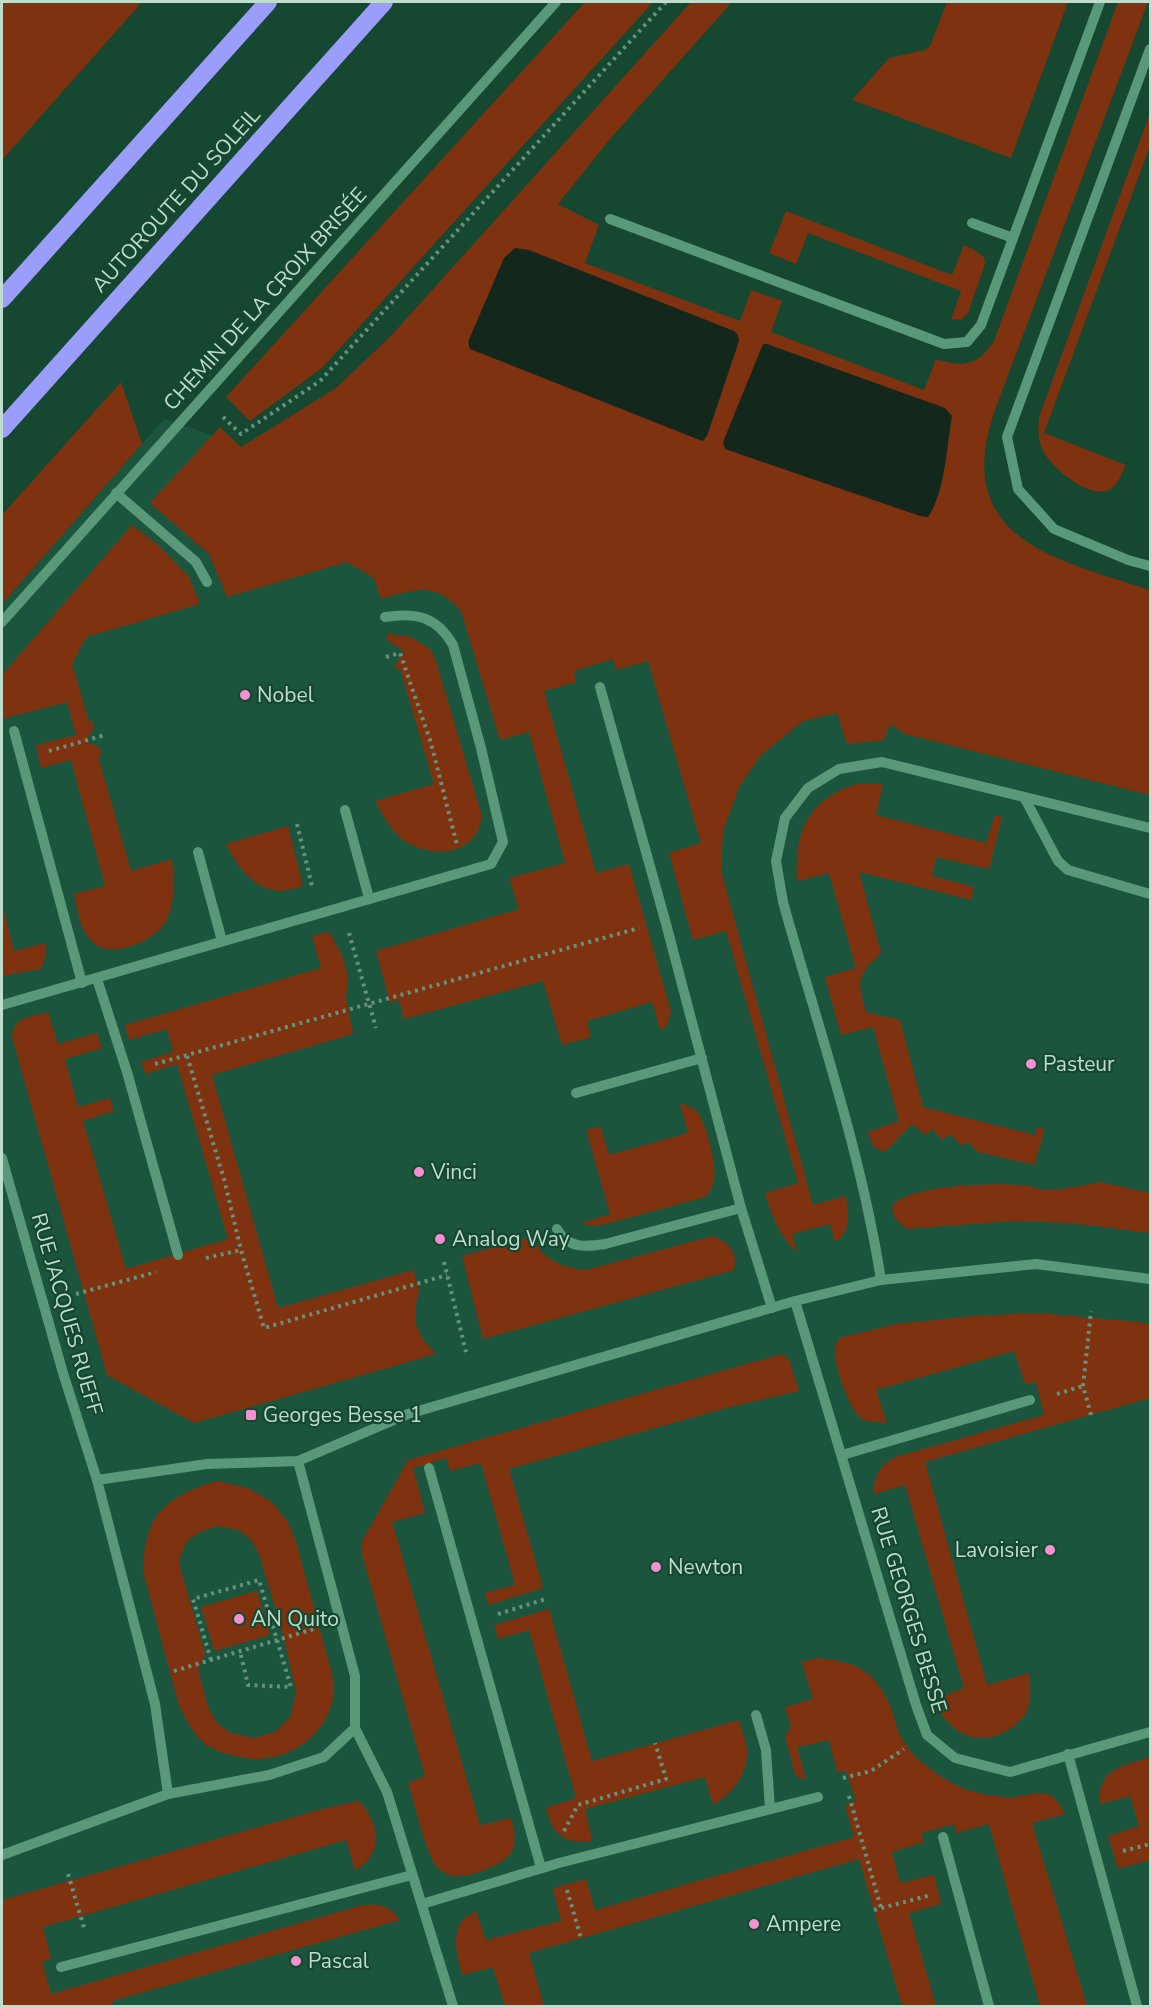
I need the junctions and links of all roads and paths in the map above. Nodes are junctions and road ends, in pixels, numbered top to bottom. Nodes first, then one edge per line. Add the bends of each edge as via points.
1 (268, 2) edge
2 (384, 2) edge
3 (556, 2) edge
4 (666, 2) edge
5 (1100, 2) edge
6 (1150, 49) edge
7 (610, 219) dead end
8 (972, 223) dead end
9 (1013, 238) junction
10 (2, 299) edge
11 (202, 399) junction
12 (2, 429) edge
13 (116, 494) junction
14 (1150, 566) edge
15 (207, 582) dead end
16 (386, 617) dead end
17 (2, 622) edge
18 (386, 657) dead end
19 (600, 687) dead end
20 (14, 731) dead end
21 (105, 735) dead end
22 (22, 758) junction
23 (1024, 797) junction
24 (345, 810) dead end
25 (297, 824) dead end
26 (1150, 828) edge
27 (198, 852) dead end
28 (464, 872) junction
29 (1150, 894) edge
30 (369, 898) junction
31 (341, 906) junction
32 (319, 913) junction
33 (665, 920) junction
34 (222, 941) junction
35 (98, 979) junction
36 (82, 983) junction
37 (369, 1004) junction
38 (2, 1005) edge
39 (376, 1028) dead end
40 (187, 1056) junction
41 (702, 1058) junction
42 (127, 1072) junction
43 (576, 1093) dead end
44 (2, 1158) edge
45 (741, 1208) junction
46 (556, 1229) dead end
47 (178, 1255) dead end
48 (444, 1262) dead end
49 (447, 1275) junction
50 (1150, 1279) edge
51 (880, 1280) junction
52 (795, 1301) junction
53 (772, 1308) junction
54 (1091, 1311) dead end
55 (466, 1352) dead end
56 (1030, 1400) dead end
57 (1091, 1415) dead end
58 (842, 1455) junction
59 (298, 1461) junction
60 (429, 1468) dead end
61 (97, 1480) junction
62 (546, 1599) dead end
63 (340, 1621) junction
64 (472, 1622) junction
65 (278, 1640) junction
66 (240, 1652) junction
67 (211, 1660) junction
68 (171, 1672) dead end
69 (756, 1715) dead end
70 (355, 1728) junction
71 (1150, 1732) edge
72 (927, 1735) junction
73 (655, 1743) dead end
74 (1068, 1754) junction
75 (843, 1778) junction
76 (168, 1794) junction
77 (818, 1797) joint
78 (770, 1809) junction
79 (943, 1838) dead end
80 (2, 1855) edge
81 (559, 1863) junction
82 (541, 1868) junction
83 (68, 1874) dead end
84 (412, 1875) junction
85 (958, 1888) junction
86 (422, 1904) junction
87 (881, 1908) junction
88 (874, 1910) dead end
89 (581, 1938) dead end
90 (93, 1957) junction
91 (61, 1967) dead end
92 (453, 2007) edge
93 (989, 2007) edge
94 (1137, 2007) edge

1 - 10 highway
2 - 12 highway, AUTOROUTE DU SOLEIL
3 - 11 street, CHEMIN DE LA CROIX BRISÉE
4 - 11 path via 320,381 241,434
5 - 9 street
6 - 14 street via 1007,437 1018,489 1054,529
7 - 9 street via 944,344 967,342 981,325
8 - 9 street
11 - 13 street, CHEMIN DE LA CROIX BRISÉE
13 - 15 street via 196,562
13 - 17 street, CHEMIN DE LA CROIX BRISÉE
16 - 28 street via 401,614 433,621 453,645 504,842 491,864
18 - 28 path via 400,653 431,743
19 - 33 street
20 - 22 street
21 - 22 path
22 - 36 street
23 - 26 street
23 - 29 street via 1058,861 1068,870
23 - 51 street via 882,762 839,769 808,788 785,818 776,861 783,902 859,1171
24 - 30 street
25 - 32 path
27 - 34 street
28 - 30 street
30 - 31 street
31 - 32 street
31 - 37 path
32 - 34 street
33 - 37 path
33 - 41 street
34 - 35 street
35 - 36 street
35 - 42 street
36 - 38 street
37 - 39 path
37 - 40 path
40 - 42 path
40 - 49 path via 264,1328
41 - 43 street
41 - 45 street
42 - 47 street
44 - 61 street, RUE JACQUES RUEFF
45 - 46 street via 583,1248 568,1242
45 - 53 street
48 - 49 path
49 - 55 path
50 - 51 street via 1036,1264
51 - 52 street
52 - 53 street
52 - 58 street, RUE GEORGES BESSE
53 - 59 street via 408,1414
54 - 57 path via 1083,1386
56 - 58 street
58 - 72 street, RUE GEORGES BESSE
59 - 61 street via 207,1464
59 - 63 street
60 - 64 street
61 - 76 street, RUE JACQUES RUEFF via 154,1704
62 - 64 path
63 - 65 path
63 - 70 street via 355,1676
64 - 82 street
65 - 66 path
65 - 66 path via 291,1687 248,1685
65 - 67 path via 259,1580 193,1599
66 - 67 path
67 - 68 path
69 - 78 street via 766,1750
70 - 76 street via 324,1757 270,1775
70 - 84 street via 387,1792
71 - 74 street, RUE GEORGES BESSE
72 - 74 street, RUE GEORGES BESSE via 955,1758 1010,1772
72 - 75 path via 871,1771
73 - 81 path via 666,1779 578,1805 560,1839
74 - 94 street
75 - 77 path
75 - 87 path
76 - 80 street
77 - 78 street
78 - 81 street
79 - 85 street
81 - 82 street
81 - 89 path
82 - 86 street
83 - 90 path
84 - 86 street
84 - 90 street
85 - 87 path
85 - 93 street
86 - 92 street
87 - 88 path
90 - 91 street

